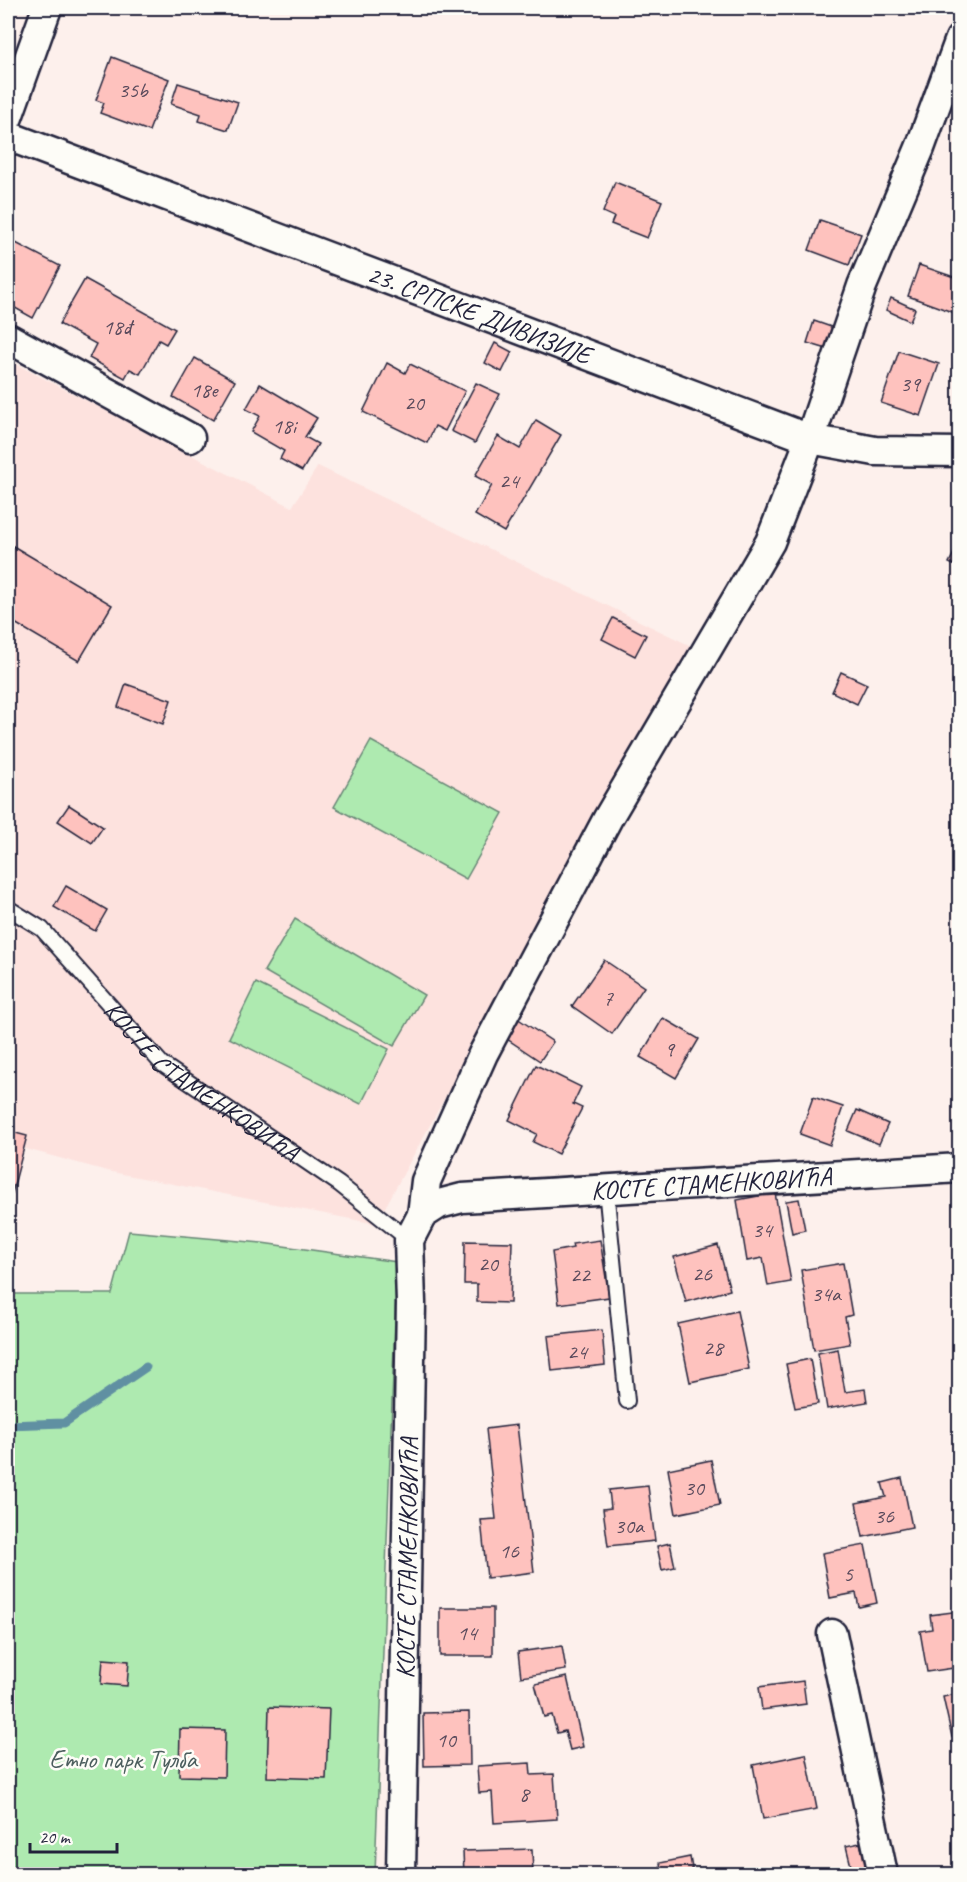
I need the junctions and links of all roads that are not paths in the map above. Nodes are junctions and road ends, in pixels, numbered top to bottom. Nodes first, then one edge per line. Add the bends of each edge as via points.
1 (47, 8) edge
2 (960, 39) edge
3 (8, 117) edge
4 (8, 136) edge
5 (8, 338) edge
6 (190, 438) dead end
7 (810, 439) junction
8 (960, 452) edge
9 (8, 908) edge
10 (960, 1168) edge
11 (606, 1189) junction
12 (416, 1228) junction
13 (627, 1401) dead end
14 (832, 1634) dead end
15 (401, 1875) edge
16 (883, 1875) edge

1 - 3 street
2 - 7 street via 920,148 862,286
4 - 7 street, 23. СРПСКЕ ДИВИЗИЈЕ
5 - 6 street
7 - 8 street, 23. СРПСКЕ ДИВИЗИЈЕ via 875,451
7 - 12 street via 770,542 608,819 483,1054 426,1181
9 - 12 lane, КОСТЕ СТАМЕНКОВИЋА via 42,929 162,1064 339,1184
10 - 11 street, КОСТЕ СТАМЕНКОВИЋА
11 - 12 street, КОСТЕ СТАМЕНКОВИЋА via 462,1198 439,1204
11 - 13 lane
12 - 15 street, КОСТЕ СТАМЕНКОВИЋА
14 - 16 street

